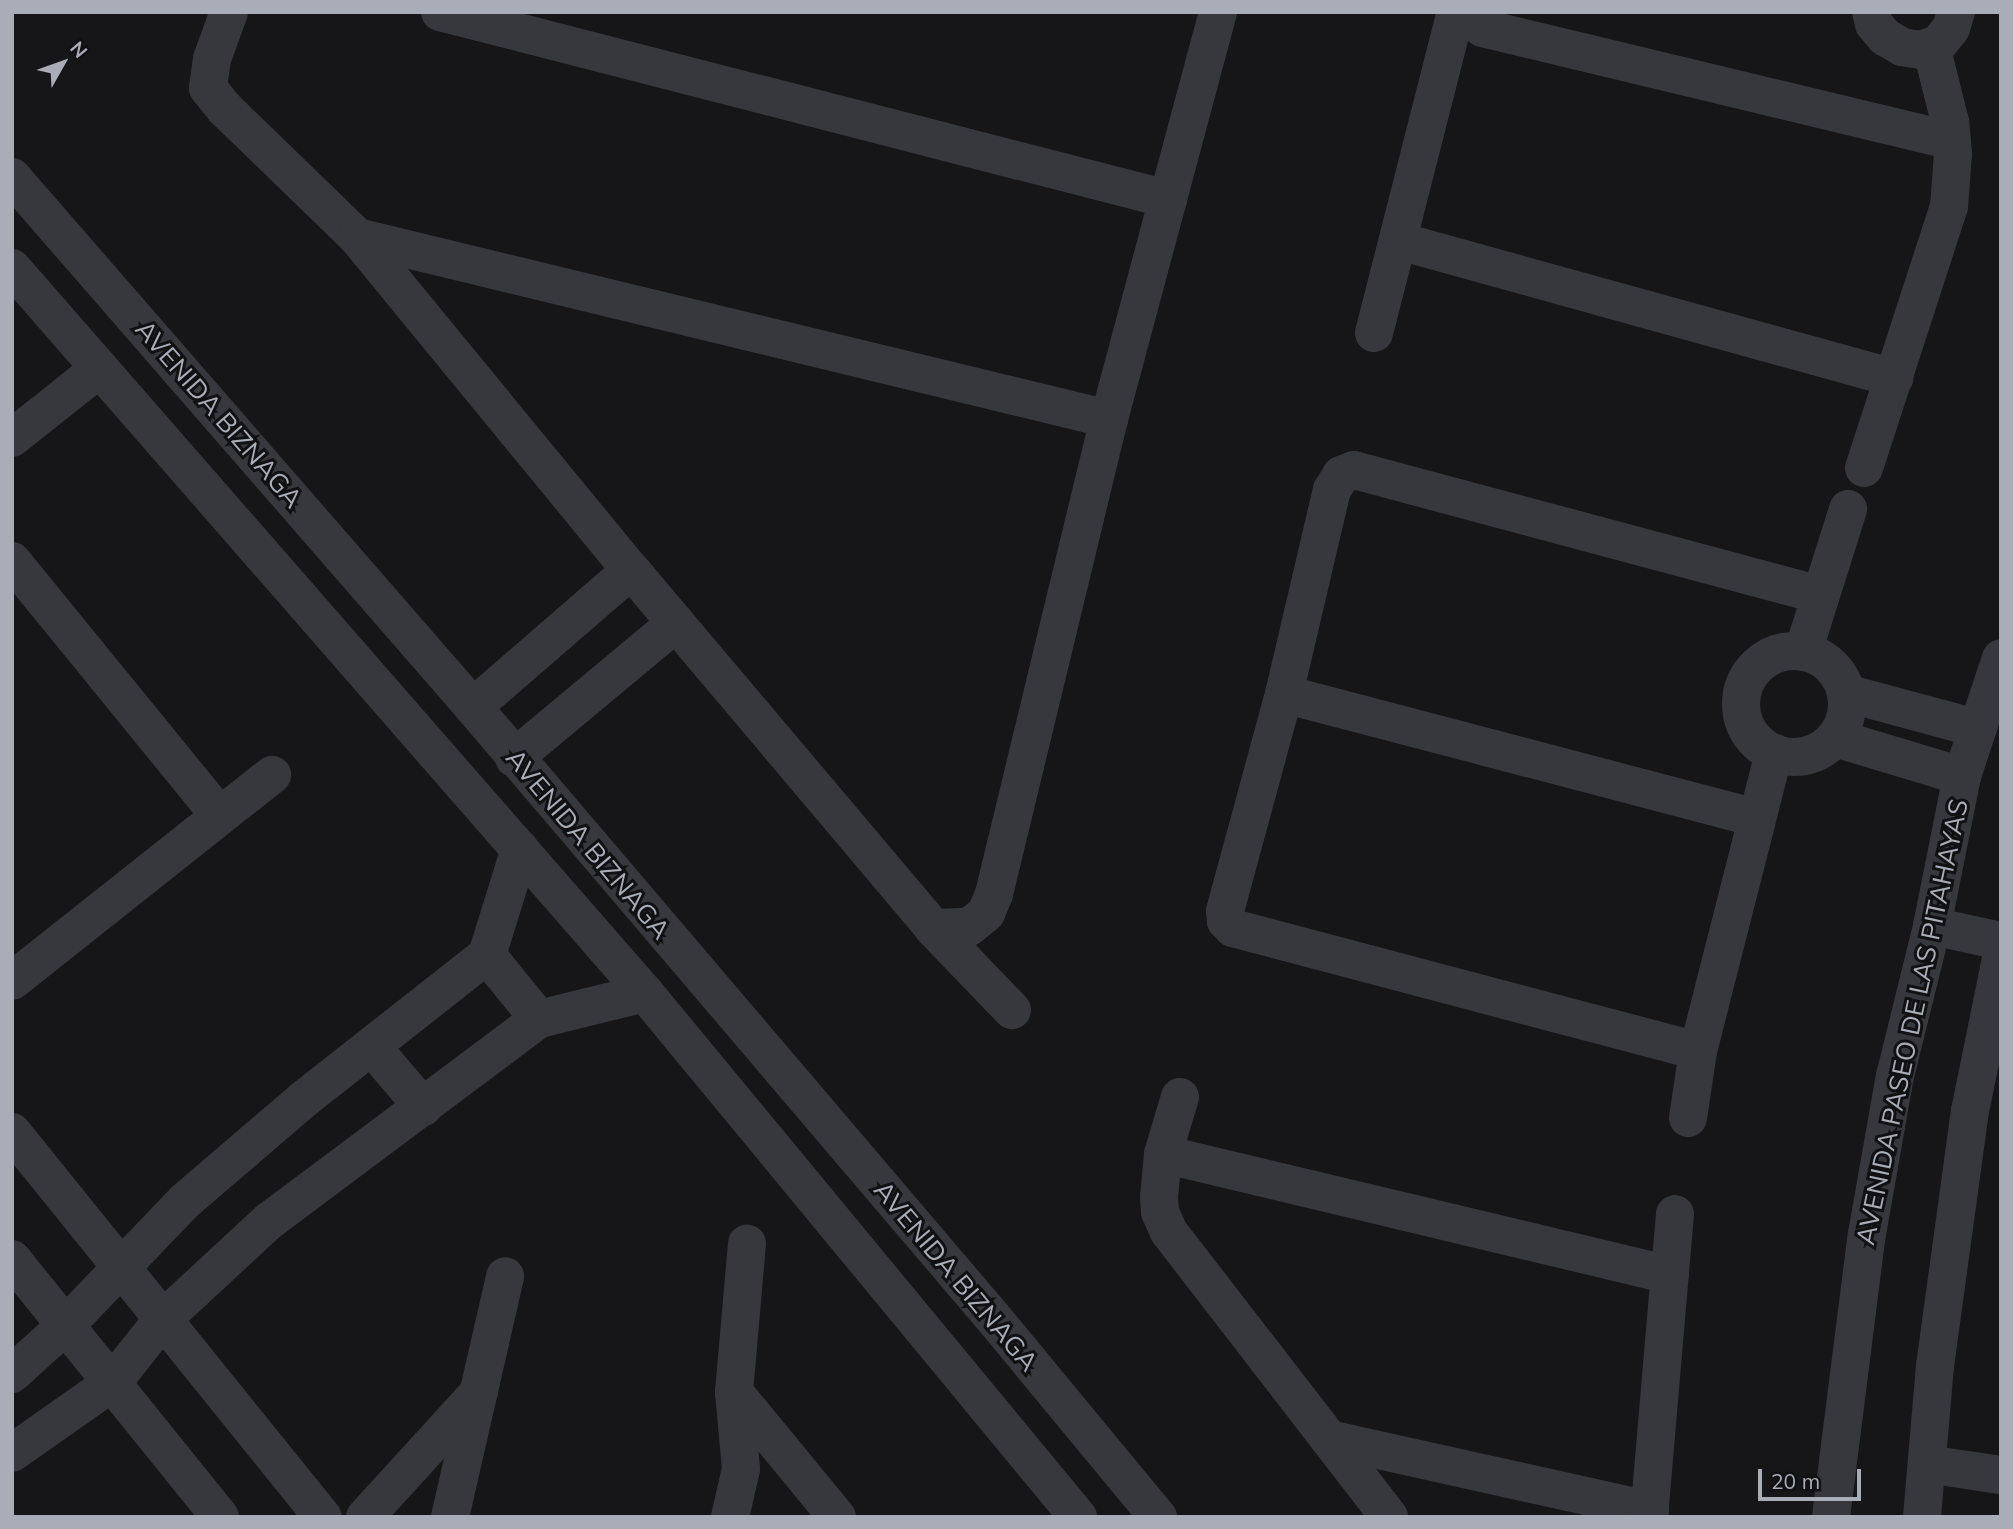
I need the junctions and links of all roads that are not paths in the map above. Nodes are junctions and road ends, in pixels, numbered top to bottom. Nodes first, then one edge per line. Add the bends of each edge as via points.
1 (229, 12) edge
2 (440, 12) edge
3 (1218, 12) edge
4 (1871, 12) edge
5 (1956, 12) edge
6 (1469, 20) edge
7 (1931, 46) junction
8 (1952, 141) junction
9 (12, 177) edge
10 (1168, 199) junction
11 (357, 237) junction
12 (1399, 241) junction
13 (12, 268) edge
14 (1374, 333) dead end
15 (100, 368) junction
16 (1894, 377) junction
17 (1109, 419) junction
18 (12, 438) edge
19 (1864, 468) dead end
20 (1848, 509) dead end
21 (12, 561) edge
22 (631, 570) junction
23 (1820, 594) junction
24 (676, 623) junction
25 (1803, 652) junction
26 (2001, 658) edge
27 (1846, 693) junction
28 (1284, 694) junction
29 (473, 707) junction
30 (1976, 728) junction
31 (1836, 738) junction
32 (1774, 754) junction
33 (514, 758) junction
34 (272, 775) dead end
35 (1962, 776) junction
36 (219, 815) junction
37 (1755, 818) junction
38 (520, 849) junction
39 (1932, 926) junction
40 (933, 928) junction
41 (2001, 940) edge
42 (486, 955) junction
43 (2001, 958) edge
44 (12, 981) edge
45 (645, 993) junction
46 (1012, 1010) dead end
47 (539, 1019) junction
48 (372, 1047) junction
49 (1698, 1051) junction
50 (1180, 1097) dead end
51 (423, 1107) junction
52 (1688, 1118) dead end
53 (12, 1132) edge
54 (1163, 1154) junction
55 (1675, 1214) dead end
56 (747, 1244) dead end
57 (12, 1259) edge
58 (121, 1267) junction
59 (1670, 1275) junction
60 (505, 1276) dead end
61 (163, 1320) junction
62 (66, 1325) junction
63 (12, 1374) edge
64 (113, 1382) junction
65 (480, 1391) junction
66 (734, 1392) junction
67 (1329, 1439) junction
68 (12, 1453) edge
69 (1927, 1464) junction
70 (2001, 1475) edge
71 (1649, 1513) edge
72 (220, 1517) edge
73 (323, 1517) edge
74 (365, 1517) edge
75 (450, 1517) edge
76 (730, 1517) edge
77 (837, 1517) edge
78 (1077, 1517) edge
79 (1158, 1517) edge
80 (1389, 1517) edge
81 (1831, 1517) edge
82 (1922, 1517) edge

1 - 11 street via 212,59 208,88 223,108
2 - 10 street
3 - 10 street
4 - 7 street via 1885,37 1902,47 1921,50
5 - 7 street via 1945,36
6 - 8 street
6 - 12 street
7 - 8 street
8 - 16 street via 1950,207
9 - 29 street, AVENIDA BIZNAGA
10 - 17 street
11 - 17 street
11 - 22 street
12 - 14 street
12 - 16 street
13 - 15 street, AVENIDA BIZNAGA
15 - 18 street
15 - 38 street, AVENIDA BIZNAGA
16 - 19 street
17 - 40 street via 994,894 986,913 969,926
20 - 23 street
21 - 36 street
22 - 24 street
22 - 29 street
23 - 25 street
23 - 28 street via 1354,470 1341,475 1332,490
24 - 33 street
24 - 40 street
25 - 27 street via 1823,659 1838,674
25 - 32 street via 1775,654 1751,672 1741,699 1746,728
26 - 30 street, AVENIDA PASEO DE LAS PITAHAYAS
27 - 30 street
27 - 31 street via 1846,717
28 - 37 street
28 - 49 street via 1225,911 1233,928
29 - 33 street, AVENIDA BIZNAGA
30 - 35 street, AVENIDA PASEO DE LAS PITAHAYAS
31 - 32 street via 1816,754 1791,758
31 - 35 street
32 - 37 street
33 - 79 street, AVENIDA BIZNAGA via 987,1310
34 - 36 street
35 - 39 street, AVENIDA PASEO DE LAS PITAHAYAS
36 - 44 street
37 - 49 street
38 - 42 street
38 - 45 street, AVENIDA BIZNAGA
39 - 41 street
39 - 81 street, AVENIDA PASEO DE LAS PITAHAYAS via 1895,1076 1867,1234
40 - 46 street
42 - 47 street
42 - 48 street
43 - 69 street via 1970,1111 1935,1366
45 - 47 street
45 - 78 street, AVENIDA BIZNAGA
47 - 51 street
48 - 51 street
48 - 58 street via 185,1201
49 - 52 street
50 - 54 street
51 - 61 street via 269,1221
53 - 58 street
54 - 59 street
54 - 67 street via 1158,1197 1170,1232
55 - 59 street
56 - 66 street
57 - 62 street
58 - 61 street
58 - 62 street
59 - 71 street
60 - 65 street
61 - 64 street
61 - 73 street
62 - 63 street
62 - 64 street
64 - 68 street
64 - 72 street
65 - 74 street
65 - 75 street
66 - 76 street via 741,1469
66 - 77 street
67 - 71 street
67 - 80 street
69 - 70 street
69 - 82 street

